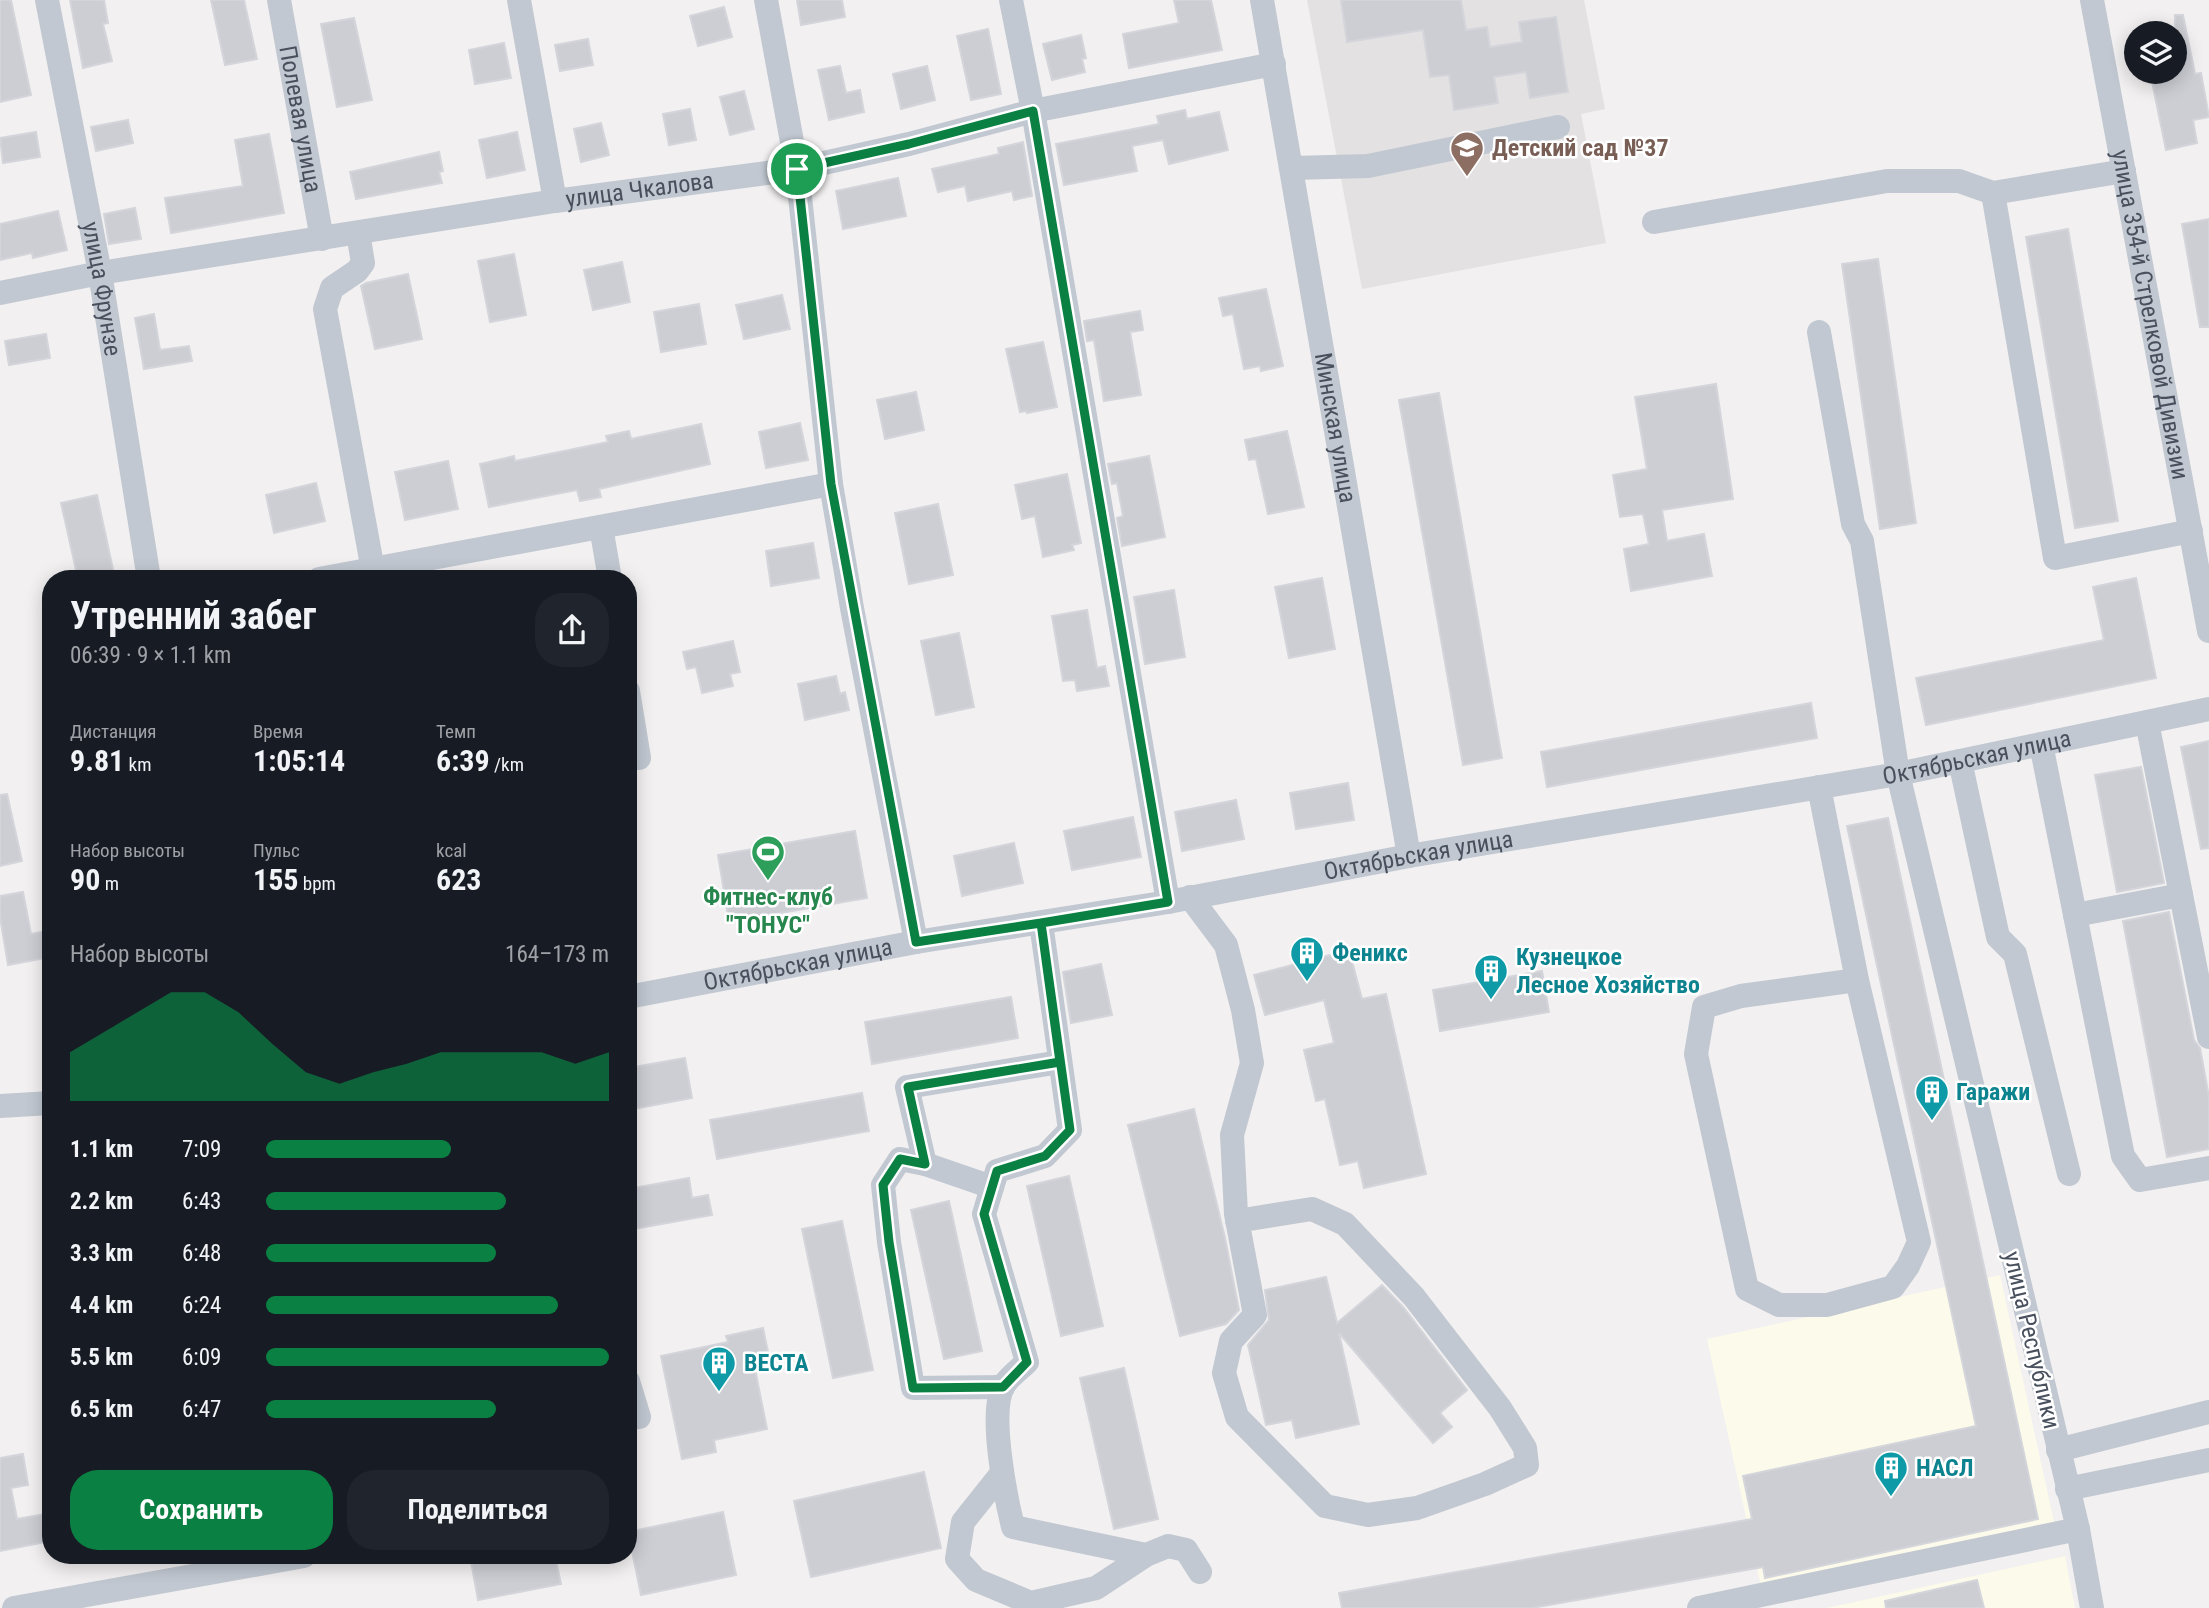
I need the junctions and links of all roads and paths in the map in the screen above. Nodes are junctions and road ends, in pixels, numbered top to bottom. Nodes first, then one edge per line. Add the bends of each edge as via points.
1 (47, 0) edge
2 (279, 0) edge
3 (519, 0) edge
4 (766, 0) edge
5 (1011, 0) edge
6 (1262, 0) edge
7 (2098, 1) edge
8 (1274, 64) junction
9 (1033, 111) junction
10 (1558, 127) dead end
11 (1292, 168) junction
12 (797, 169) junction
13 (2124, 171) junction
14 (1993, 192) junction
15 (555, 201) junction
16 (1654, 222) dead end
17 (358, 233) junction
18 (322, 239) junction
19 (100, 273) junction
20 (0, 293) edge
21 (1819, 332) dead end
22 (831, 484) junction
23 (601, 527) junction
24 (2191, 531) junction
25 (148, 570) edge
26 (373, 570) joint
27 (608, 570) edge
28 (2209, 631) edge
29 (2209, 709) edge
30 (2147, 722) junction
31 (2041, 744) junction
32 (637, 746) edge
33 (639, 758) dead end
34 (1960, 761) junction
35 (1898, 774) junction
36 (1819, 787) junction
37 (1409, 856) junction
38 (2181, 895) junction
39 (1179, 900) junction
40 (2075, 915) junction
41 (1041, 923) junction
42 (916, 942) junction
43 (1857, 980) junction
44 (637, 995) edge
45 (2209, 1037) edge
46 (1060, 1062) junction
47 (42, 1103) edge
48 (0, 1106) edge
49 (925, 1164) junction
50 (2209, 1168) edge
51 (2069, 1174) dead end
52 (992, 1187) junction
53 (1237, 1221) junction
54 (1003, 1387) junction
55 (2209, 1412) edge
56 (2058, 1450) junction
57 (2209, 1460) edge
58 (1002, 1473) junction
59 (2067, 1489) junction
60 (2078, 1529) junction
61 (1146, 1555) junction
62 (210, 1564) edge
63 (175, 1567) edge
64 (1200, 1572) dead end
65 (28, 1607) edge
66 (1699, 1608) edge
67 (2092, 1608) edge

1 - 19 street, улица Фрунзе
2 - 18 street, Полевая улица
3 - 15 street
4 - 12 street
5 - 9 street
6 - 8 street, Минская улица
7 - 13 street, улица 354-й Стрелковой Дивизии
8 - 9 street, улица Чкалова
8 - 11 street, Минская улица
9 - 12 street, улица Чкалова
9 - 39 street
10 - 11 street via 1368,166
11 - 37 street, Минская улица
12 - 15 street, улица Чкалова
12 - 22 street
13 - 14 street
13 - 24 street, улица 354-й Стрелковой Дивизии
14 - 16 street via 1959,181 1887,181
14 - 24 street via 2055,558
15 - 17 street, улица Чкалова
17 - 18 street, улица Чкалова
17 - 26 street via 363,263 332,288 325,309
18 - 19 street, улица Чкалова
19 - 20 street, улица Чкалова
19 - 25 street, улица Фрунзе
21 - 35 street, улица Республики via 1853,524 1862,541
22 - 23 street
22 - 42 street
23 - 26 street
23 - 27 street
24 - 28 street, улица 354-й Стрелковой Дивизии
29 - 30 street, Октябрьская улица
30 - 31 street, Октябрьская улица
30 - 38 street
31 - 34 street, Октябрьская улица
31 - 40 street
32 - 33 street
34 - 35 street, Октябрьская улица
34 - 51 street via 1998,937 2015,954
35 - 36 street, Октябрьская улица
35 - 56 street, улица Республики
36 - 37 street, Октябрьская улица
36 - 43 street
37 - 39 street, Октябрьская улица
38 - 40 street
38 - 45 street
39 - 41 street, Октябрьская улица
39 - 53 street via 1226,945 1243,1010 1252,1063 1232,1135
40 - 50 street via 2123,1156 2140,1180
41 - 42 street, Октябрьская улица
41 - 46 street
42 - 44 street, Октябрьская улица
43 - 43 street via 1919,1242 1893,1287 1827,1305 1779,1305 1747,1289 1696,1054 1704,1007 1741,996
46 - 49 street via 908,1087
46 - 52 street via 1070,1130 1045,1156 997,1171
47 - 48 street
49 - 52 street
49 - 54 street via 900,1159 883,1185 913,1388
52 - 54 street via 984,1214 1027,1362
53 - 53 street via 1255,1315 1231,1341 1224,1373 1237,1418 1325,1506 1368,1515 1417,1508 1527,1465 1525,1448 1500,1408 1414,1297 1345,1224 1312,1209
54 - 58 street via 997,1419
55 - 56 street
56 - 59 street, улица Республики
57 - 59 street
58 - 61 street via 1013,1527
58 - 61 street via 963,1522 957,1559 976,1580 1031,1603 1096,1588
59 - 60 street, улица Республики
60 - 66 street
60 - 67 street, улица Республики
61 - 64 street via 1168,1546 1186,1550
62 - 63 street
63 - 65 street

